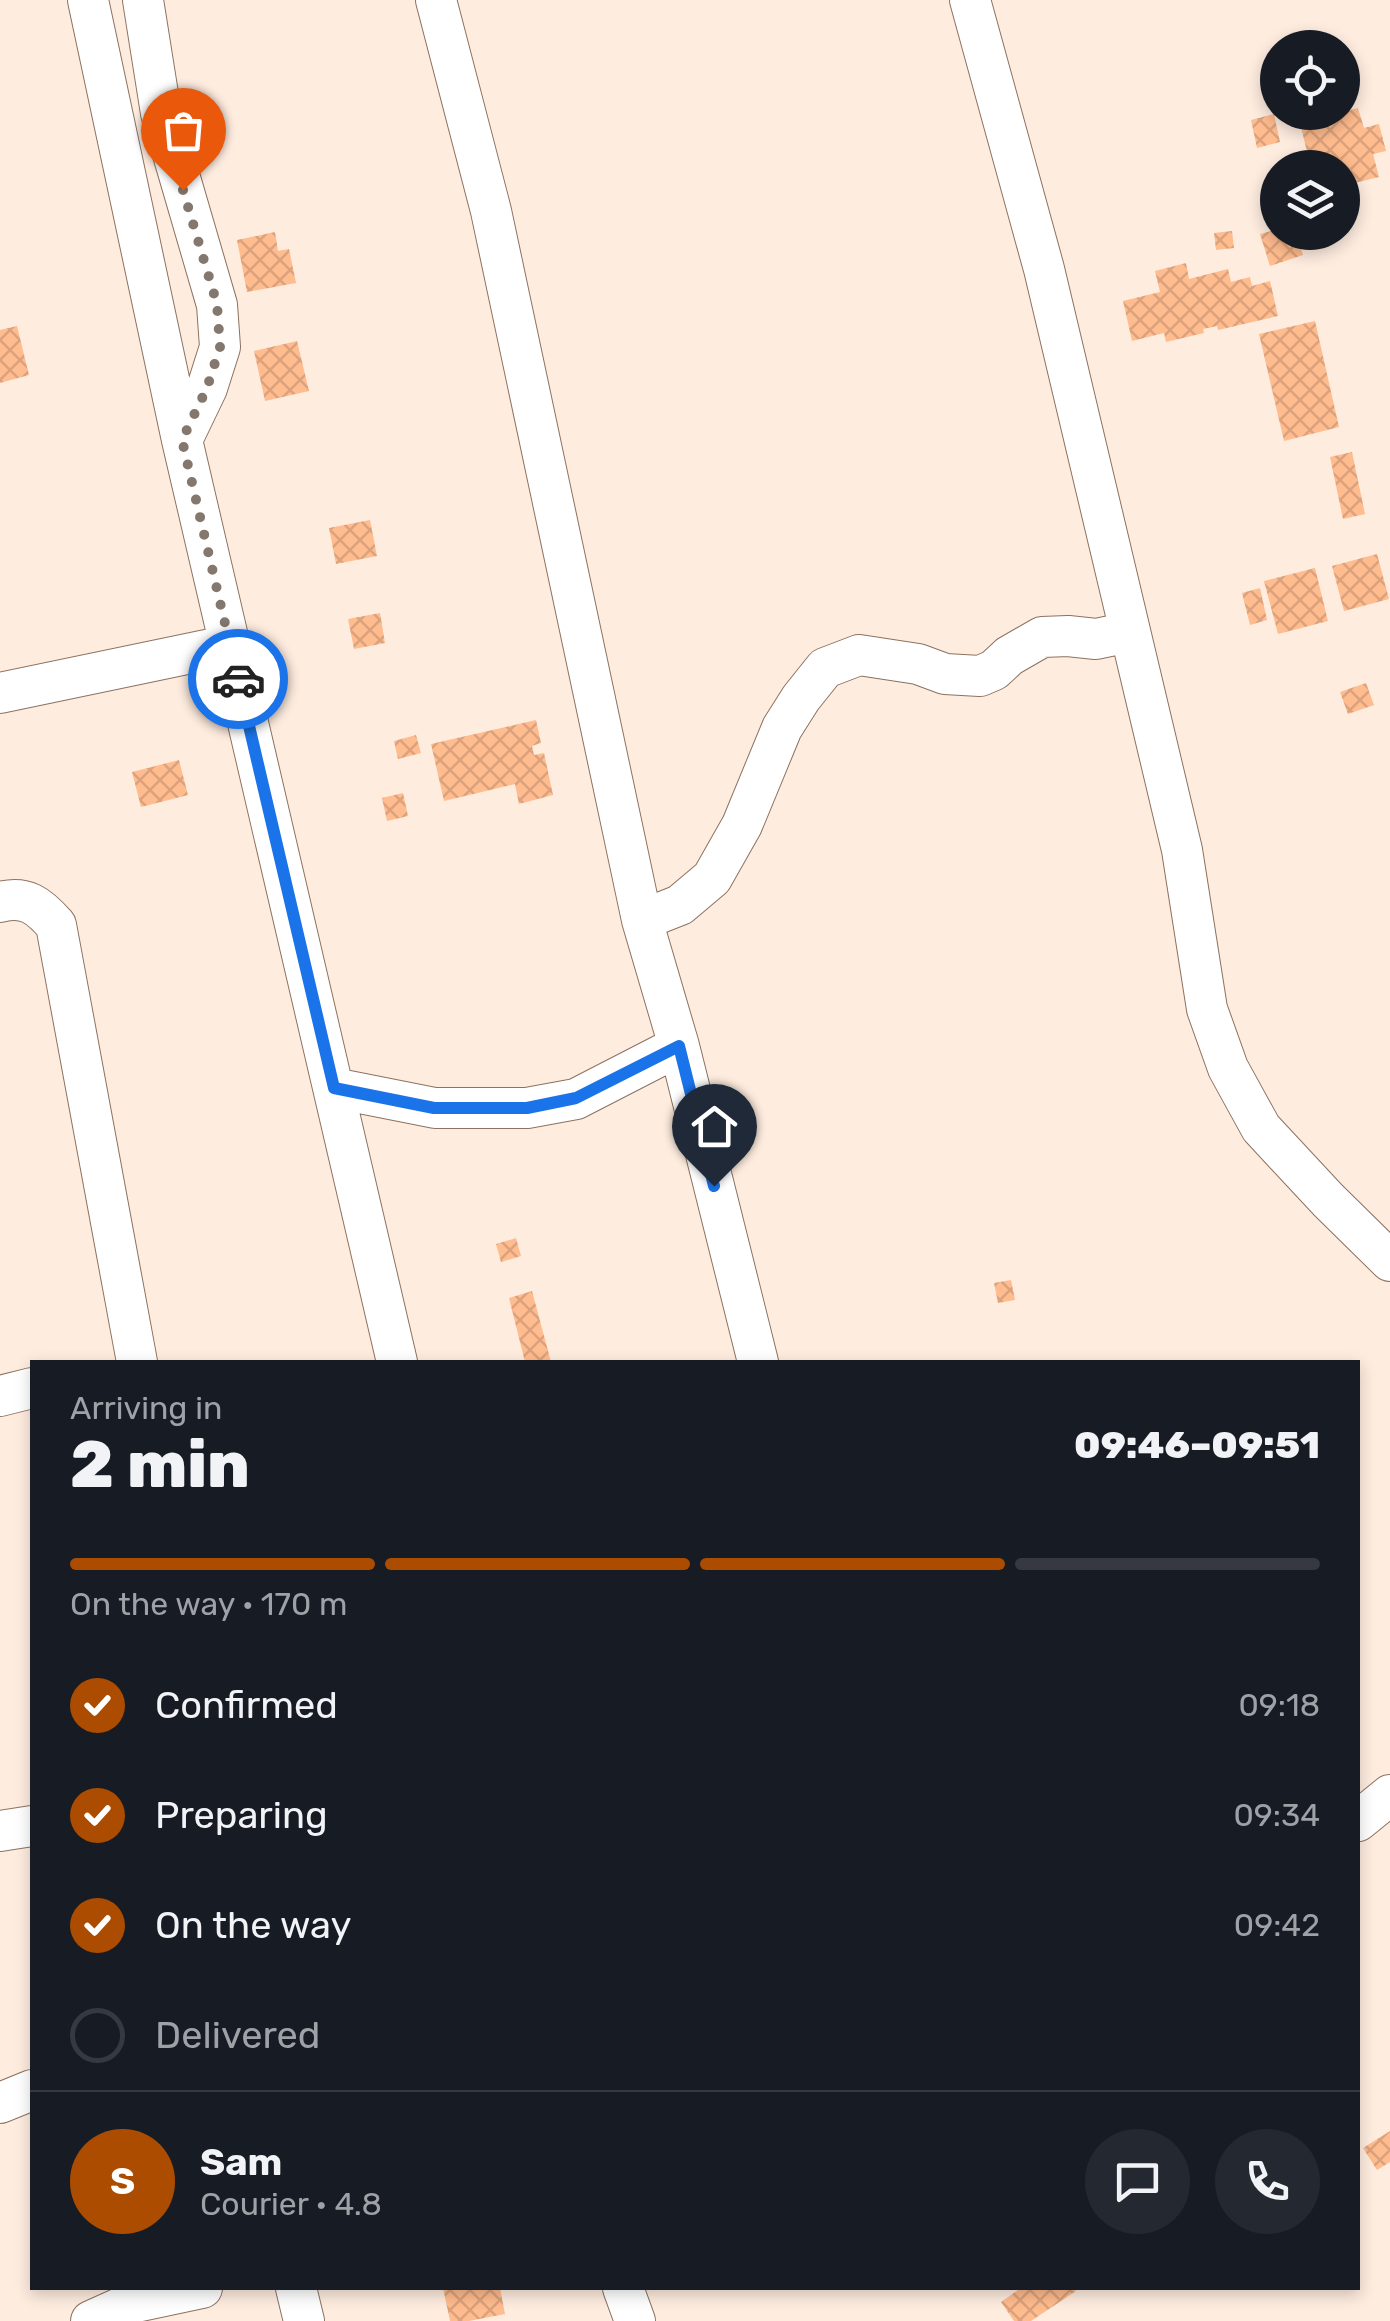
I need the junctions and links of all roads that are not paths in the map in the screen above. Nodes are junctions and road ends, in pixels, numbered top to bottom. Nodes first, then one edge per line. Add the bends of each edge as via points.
1 (88, 0) edge
2 (143, 0) edge
3 (436, 0) edge
4 (970, 0) edge
5 (182, 440) junction
6 (1129, 632) junction
7 (230, 645) junction
8 (0, 693) edge
9 (0, 902) edge
10 (642, 920) junction
11 (679, 1046) junction
12 (334, 1088) junction
13 (1390, 1261) edge
14 (138, 1360) edge
15 (397, 1360) edge
16 (758, 1360) edge
17 (30, 1388) edge
18 (0, 1396) edge
19 (1390, 1795) edge
20 (1360, 1818) edge
21 (30, 1826) edge
22 (0, 1832) edge
23 (30, 2091) edge
24 (0, 2103) edge
25 (193, 2290) edge
26 (296, 2290) edge
27 (624, 2290) edge
28 (91, 2321) edge
29 (304, 2321) edge
30 (635, 2321) edge

1 - 5 street
2 - 5 street via 160,113 217,304 220,347
3 - 10 street via 492,210
4 - 6 street via 1044,269
5 - 7 street
6 - 10 street via 1042,638 980,676 859,655 825,668 782,728 742,826 712,878 680,905
6 - 13 street via 1182,850 1207,1009 1228,1068 1261,1128
7 - 8 street
7 - 12 street
9 - 14 street via 16,898 41,908 56,925
10 - 11 street
11 - 12 street via 576,1098 527,1108 434,1108
11 - 16 street
12 - 15 street
17 - 18 street
19 - 20 street
21 - 22 street
23 - 24 street
25 - 28 street via 131,2303
26 - 29 street
27 - 30 street

